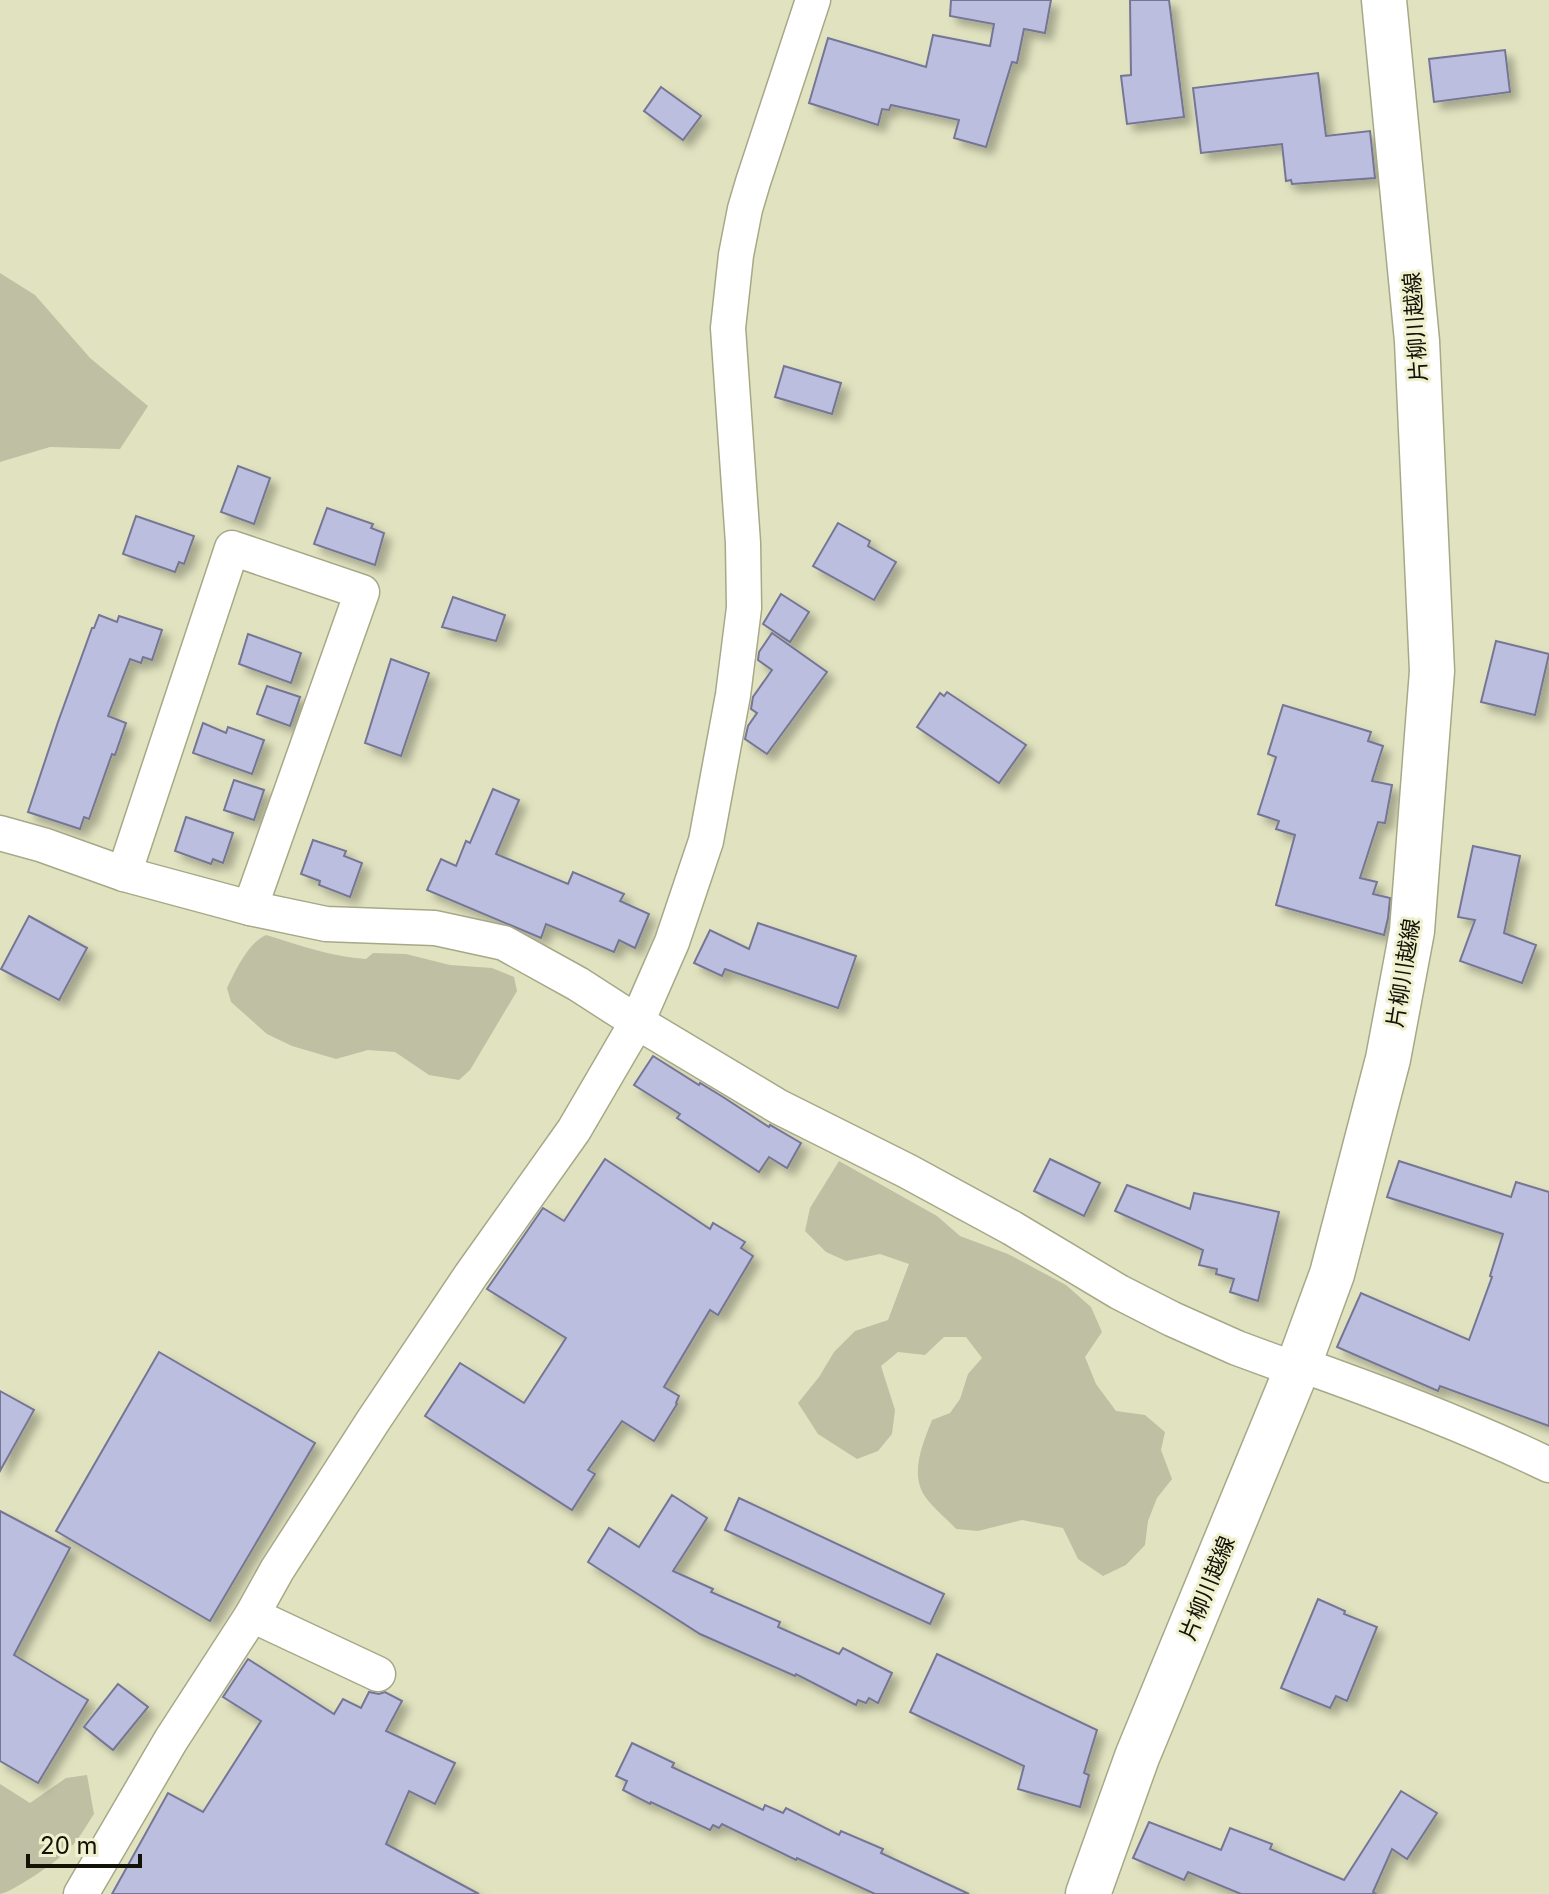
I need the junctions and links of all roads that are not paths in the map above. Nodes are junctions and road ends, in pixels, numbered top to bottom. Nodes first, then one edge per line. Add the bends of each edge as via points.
1 (813, 0) edge
2 (1384, 0) edge
3 (0, 833) edge
4 (124, 874) junction
5 (250, 908) junction
6 (637, 1022) junction
7 (1298, 1367) junction
8 (1549, 1465) edge
9 (252, 1615) junction
10 (378, 1674) dead end
11 (81, 1894) edge
12 (1088, 1894) edge

1 - 6 street via 749,195 736,255 728,328 744,608 733,695 706,841 672,942
2 - 7 main road, 片柳川越線 via 1417,341 1432,671 1412,931 1391,1045 1332,1274
3 - 4 street
4 - 5 street
4 - 5 street via 232,548 362,592
5 - 6 street via 326,924 435,928 504,943
6 - 7 street via 779,1107 933,1185 1119,1292 1237,1348
6 - 9 street via 574,1130 373,1421
7 - 8 street via 1406,1402
7 - 12 main road, 片柳川越線 via 1137,1757
9 - 10 street
9 - 11 street

